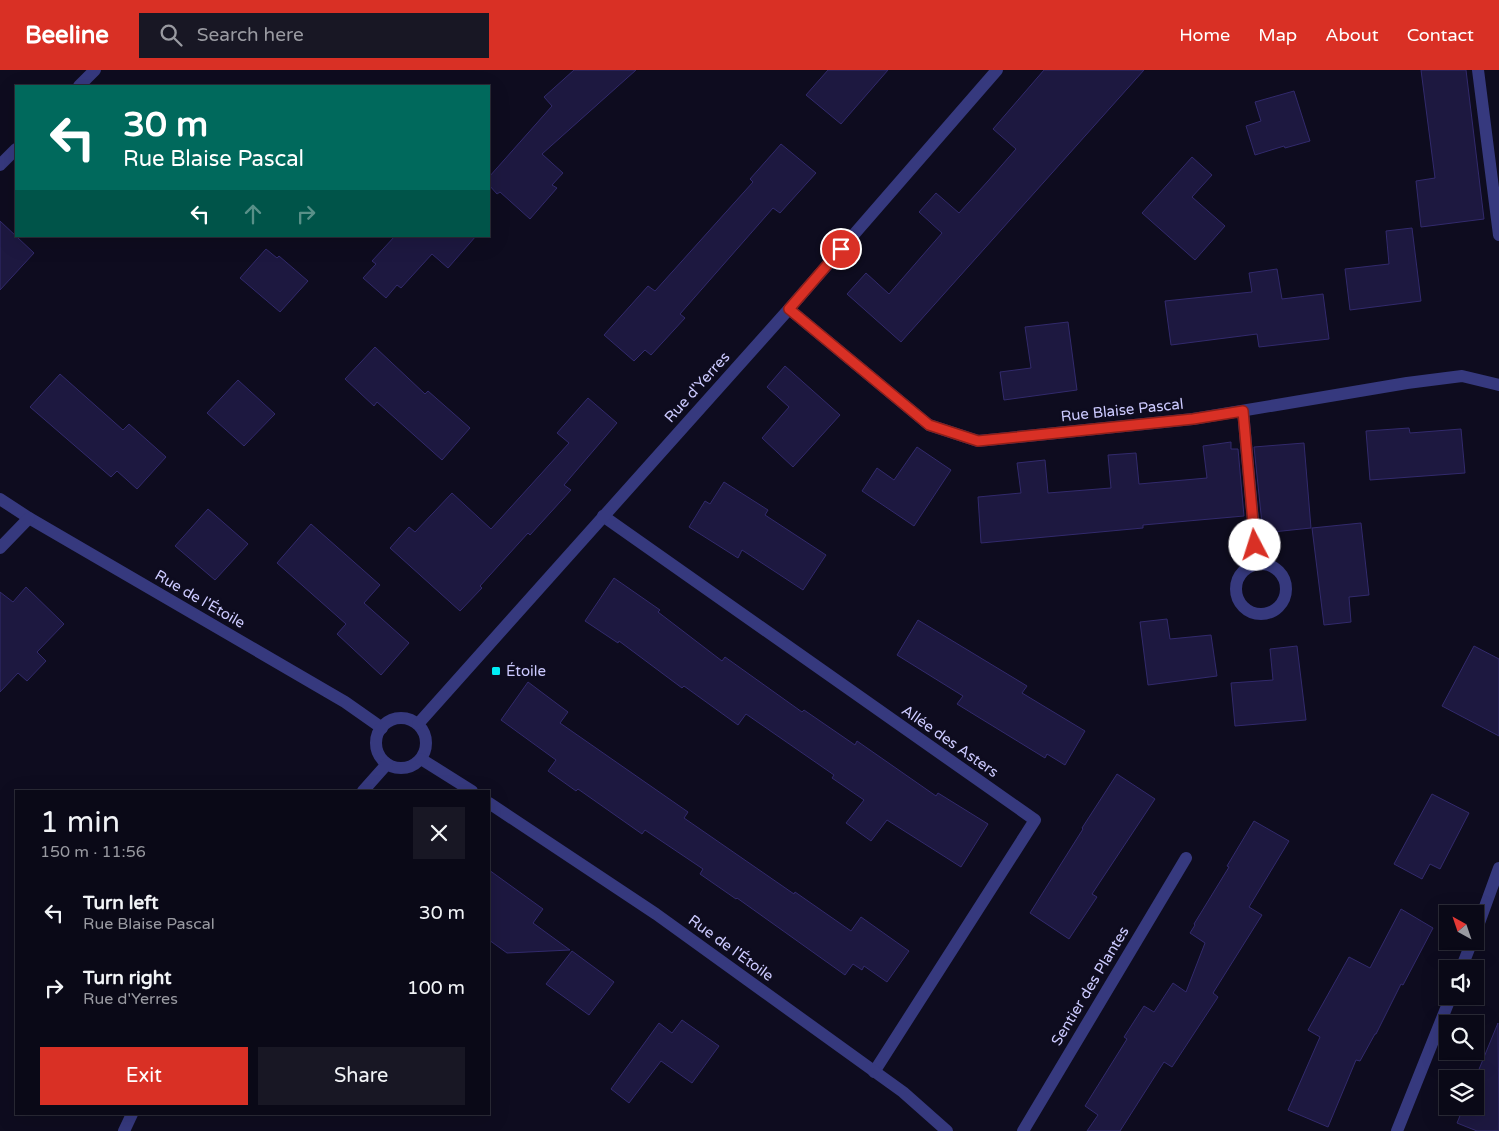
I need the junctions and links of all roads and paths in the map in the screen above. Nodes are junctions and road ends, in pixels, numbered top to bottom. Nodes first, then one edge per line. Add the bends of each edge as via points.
1 (95, 70) edge
2 (997, 70) edge
3 (1478, 70) edge
4 (80, 85) edge
5 (15, 150) edge
6 (0, 165) edge
7 (1499, 235) edge
8 (789, 309) junction
9 (1499, 385) edge
10 (1243, 411) junction
11 (0, 500) edge
12 (604, 516) junction
13 (29, 518) junction
14 (0, 548) edge
15 (1257, 564) junction
16 (418, 724) junction
17 (382, 728) junction
18 (421, 759) junction
19 (387, 764) junction
20 (364, 790) edge
21 (470, 790) edge
22 (490, 804) edge
23 (1186, 858) dead end
24 (1499, 868) edge
25 (1484, 909) edge
26 (1446, 1005) edge
27 (874, 1072) junction
28 (132, 1115) edge
29 (124, 1131) edge
30 (947, 1131) edge
31 (1023, 1131) edge
32 (1397, 1131) edge

1 - 4 street
2 - 8 street, Rue d'Yerres
3 - 7 street
5 - 6 street
8 - 10 street, Rue Blaise Pascal via 929,425 978,441
8 - 12 street, Rue d'Yerres
9 - 10 street, Rue Blaise Pascal via 1462,376
10 - 15 street
11 - 13 street, Rue de l'Étoile
12 - 16 street, Rue d'Yerres
12 - 27 street, Allée des Asters via 1034,820
13 - 14 street
13 - 17 street, Rue de l'Étoile via 345,702
15 - 15 street via 1238,576 1235,588 1243,608 1253,614 1264,615 1275,611 1284,602 1287,591 1278,570 1268,564
16 - 17 street via 408,718 397,718
16 - 18 street via 426,733 427,745
17 - 19 street via 376,742 378,754
18 - 19 street via 406,769
18 - 21 street
19 - 20 street
22 - 27 street, Rue de l'Étoile via 656,914
23 - 31 street, Sentier des Plantes
24 - 25 street
26 - 32 street
27 - 30 street, Rue de l'Étoile via 903,1092
28 - 29 street

